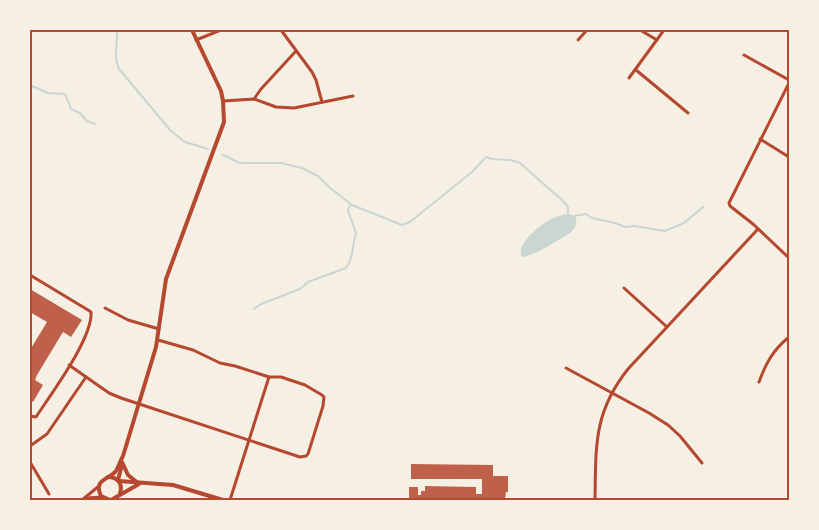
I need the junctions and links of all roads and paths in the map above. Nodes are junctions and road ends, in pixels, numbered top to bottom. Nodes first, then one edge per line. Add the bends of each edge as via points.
1 (192, 30) edge
2 (221, 30) edge
3 (280, 30) edge
4 (587, 30) edge
5 (640, 30) edge
6 (664, 30) edge
7 (196, 40) junction
8 (578, 40) dead end
9 (657, 40) junction
10 (296, 51) junction
11 (744, 55) dead end
12 (636, 70) junction
13 (629, 78) dead end
14 (789, 81) edge
15 (353, 96) dead end
16 (254, 99) junction
17 (224, 102) junction
18 (322, 102) junction
19 (688, 113) dead end
20 (760, 139) junction
21 (789, 157) edge
22 (758, 229) junction
23 (789, 258) edge
24 (30, 275) edge
25 (624, 288) dead end
26 (105, 308) dead end
27 (668, 326) junction
28 (160, 329) junction
29 (789, 337) edge
30 (158, 340) junction
31 (69, 366) junction
32 (566, 368) dead end
33 (86, 377) junction
34 (269, 377) junction
35 (759, 382) dead end
36 (611, 393) junction
37 (139, 404) junction
38 (30, 416) edge
39 (249, 440) junction
40 (30, 446) edge
41 (122, 456) junction
42 (30, 462) edge
43 (122, 462) junction
44 (702, 463) dead end
45 (108, 477) junction
46 (119, 481) junction
47 (139, 484) junction
48 (99, 485) junction
49 (49, 494) dead end
50 (118, 497) edge
51 (84, 499) edge
52 (107, 499) edge
53 (223, 500) edge
54 (230, 500) edge
55 (595, 500) edge

1 - 7 street
2 - 7 street
3 - 10 street
4 - 8 street
5 - 9 street
6 - 9 street
7 - 17 street via 219,84
9 - 12 street
10 - 16 street via 260,88
10 - 18 street via 316,80
11 - 14 street
12 - 13 street
12 - 19 street
14 - 20 street
15 - 18 street
16 - 17 street
16 - 18 street via 286,108
17 - 28 street via 221,133 166,280
20 - 21 street
20 - 22 street via 729,203
22 - 23 street
22 - 27 street
24 - 31 street via 92,312 84,340
25 - 27 street
26 - 28 street via 128,320
27 - 36 street via 628,369
28 - 30 street
29 - 35 street via 768,359
30 - 34 street via 193,350 216,362
30 - 37 street
31 - 33 street
31 - 38 street via 36,417
32 - 36 street
33 - 37 street via 110,393
33 - 40 street via 47,434
34 - 39 street
34 - 39 street via 281,377 305,385 324,397 310,450 303,457
36 - 44 street via 668,425
36 - 55 street via 602,412 596,441
37 - 39 street
37 - 41 street
39 - 54 street
41 - 43 street
41 - 45 street via 116,470
42 - 49 street
43 - 46 street
43 - 47 street via 128,475
45 - 46 street
45 - 48 street
46 - 47 street
46 - 50 street
47 - 50 street
47 - 53 street via 173,485
48 - 51 street
48 - 52 street via 99,492
50 - 52 street
51 - 52 street

